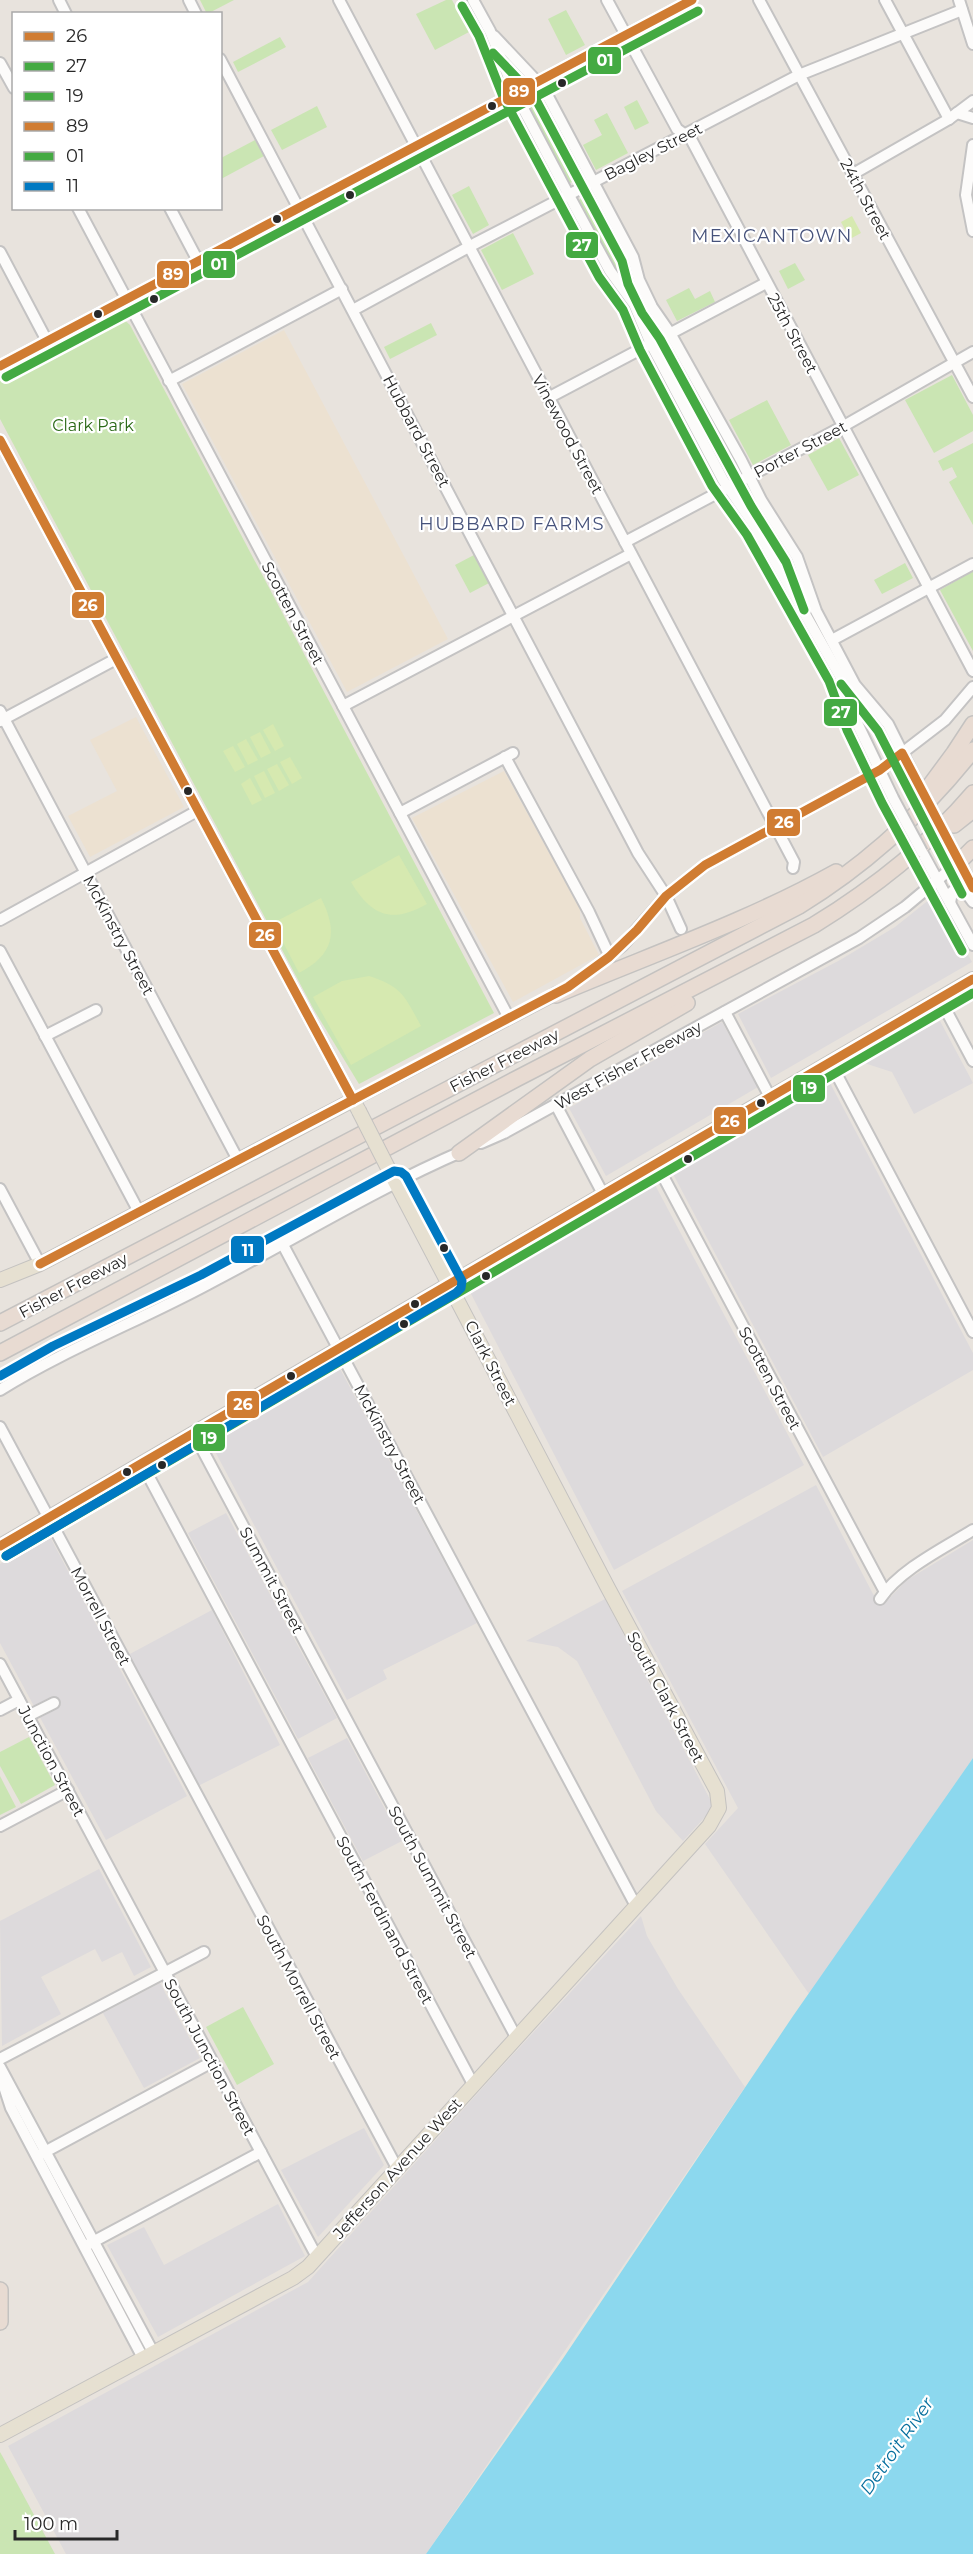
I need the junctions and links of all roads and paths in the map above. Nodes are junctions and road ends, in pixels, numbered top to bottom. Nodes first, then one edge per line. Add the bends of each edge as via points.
1 (339, 0) edge
2 (473, 0) edge
3 (607, 0) edge
4 (692, 0) edge
5 (759, 0) edge
6 (885, 0) edge
7 (960, 5) edge
8 (490, 32) junction
9 (903, 33) junction
10 (626, 36) junction
11 (973, 44) edge
12 (0, 63) edge
13 (222, 63) edge
14 (799, 75) junction
15 (538, 82) junction
16 (12, 84) edge
17 (515, 93) junction
18 (973, 101) edge
19 (953, 116) junction
20 (973, 118) edge
21 (685, 134) junction
22 (973, 145) edge
23 (415, 146) junction
24 (853, 174) junction
25 (592, 182) junction
26 (568, 195) junction
27 (299, 207) junction
28 (79, 210) edge
29 (171, 210) edge
30 (973, 231) edge
31 (470, 247) junction
32 (0, 252) edge
33 (198, 261) junction
34 (766, 283) junction
35 (342, 289) junction
36 (126, 299) junction
37 (353, 310) junction
38 (670, 333) junction
39 (47, 341) junction
40 (651, 344) junction
41 (973, 352) edge
42 (954, 362) junction
43 (0, 366) edge
44 (169, 381) junction
45 (548, 398) junction
46 (973, 398) edge
47 (842, 427) junction
48 (0, 440) edge
49 (749, 476) junction
50 (728, 487) junction
51 (625, 542) junction
52 (631, 554) junction
53 (973, 564) edge
54 (928, 588) junction
55 (515, 615) junction
56 (817, 625) junction
57 (832, 640) junction
58 (116, 659) junction
59 (973, 671) edge
60 (973, 687) edge
61 (343, 706) junction
62 (1, 717) edge
63 (973, 724) edge
64 (973, 750) edge
65 (902, 753) junction
66 (880, 770) junction
67 (973, 793) edge
68 (973, 810) edge
69 (197, 811) junction
70 (400, 813) junction
71 (776, 827) junction
72 (887, 842) junction
73 (973, 848) edge
74 (957, 857) junction
75 (906, 861) junction
76 (794, 868) dead end
77 (85, 871) junction
78 (937, 881) junction
79 (973, 888) edge
80 (666, 896) junction
81 (973, 902) edge
82 (950, 903) junction
83 (0, 920) edge
84 (681, 929) dead end
85 (973, 945) edge
86 (771, 948) junction
87 (0, 951) edge
88 (610, 957) junction
89 (973, 979) edge
90 (556, 995) junction
91 (940, 999) junction
92 (96, 1010) dead end
93 (725, 1012) junction
94 (509, 1018) junction
95 (45, 1036) junction
96 (973, 1061) edge
97 (830, 1062) junction
98 (770, 1097) junction
99 (356, 1105) junction
100 (556, 1105) junction
101 (459, 1153) junction
102 (238, 1160) junction
103 (656, 1163) junction
104 (396, 1183) junction
105 (0, 1189) edge
106 (603, 1194) junction
107 (139, 1212) junction
108 (282, 1243) junction
109 (40, 1264) junction
110 (0, 1280) edge
111 (79, 1281) junction
112 (450, 1283) junction
113 (0, 1311) edge
114 (0, 1323) edge
115 (973, 1332) edge
116 (339, 1348) junction
117 (0, 1353) edge
118 (0, 1390) edge
119 (0, 1427) edge
120 (194, 1434) junction
121 (142, 1464) junction
122 (48, 1517) junction
123 (973, 1530) edge
124 (0, 1546) edge
125 (608, 1588) joint
126 (0, 1664) edge
127 (19, 1700) junction
128 (54, 1703) dead end
129 (0, 1710) edge
130 (28, 1716) junction
131 (350, 1726) joint
132 (68, 1790) junction
133 (203, 1806) joint
134 (719, 1808) joint
135 (0, 1826) edge
136 (104, 1858) joint
137 (636, 1906) junction
138 (204, 1952) dead end
139 (164, 1971) junction
140 (516, 2037) junction
141 (0, 2059) edge
142 (212, 2062) junction
143 (0, 2067) edge
144 (0, 2074) edge
145 (473, 2084) junction
146 (261, 2152) junction
147 (41, 2154) junction
148 (397, 2168) junction
149 (89, 2244) junction
150 (317, 2257) junction
151 (0, 2290) edge
152 (0, 2322) edge
153 (148, 2355) junction
154 (0, 2435) edge

1 - 23 street, Vinewood Street
2 - 8 street
3 - 10 street, 25th Street
4 - 10 street
5 - 14 street, 24th Street
6 - 9 street
7 - 9 street, Bagley Street
7 - 11 street
8 - 15 street
8 - 17 street
9 - 14 street, Bagley Street
9 - 19 street
10 - 15 street
10 - 21 street, 25th Street via 677,129
12 - 16 street
13 - 27 street, Hubbard Street
14 - 21 street, Bagley Street
14 - 24 street, 24th Street
15 - 17 street
15 - 25 street
17 - 23 street
17 - 26 street
18 - 19 street
19 - 20 street
19 - 24 street
21 - 25 street, Bagley Street
21 - 34 street, 25th Street
22 - 30 street via 966,195
23 - 27 street
23 - 31 street, Vinewood Street
24 - 42 street, 24th Street
25 - 26 street, Bagley Street
25 - 38 street via 633,257 652,308
26 - 31 street, Bagley Street
26 - 40 street via 610,271 634,304
27 - 33 street
27 - 35 street, Hubbard Street
28 - 36 street, Scotten Street
29 - 33 street
31 - 37 street, Bagley Street
31 - 45 street, Vinewood Street
32 - 39 street
33 - 36 street
34 - 38 street
34 - 47 street, 25th Street
35 - 37 street, Hubbard Street
35 - 44 street
36 - 39 street
36 - 44 street, Scotten Street
37 - 55 street, Hubbard Street
38 - 40 street
38 - 49 street
39 - 43 street
40 - 45 street
40 - 50 street
41 - 42 street, Porter Street
42 - 46 street, 24th Street
42 - 47 street, Porter Street
44 - 61 street, Scotten Street
45 - 51 street, Vinewood Street
47 - 49 street, Porter Street
47 - 54 street, 25th Street
48 - 58 street, Clark Street
49 - 50 street, Porter Street
49 - 56 street via 797,557
50 - 51 street, Porter Street
50 - 56 street
51 - 52 street, Vinewood Street
52 - 55 street
52 - 71 street, Vinewood Street
53 - 54 street
54 - 57 street
54 - 59 street, 25th Street
55 - 61 street
55 - 80 street, Hubbard Street via 638,853
56 - 57 street
56 - 66 street
57 - 65 street via 855,685 888,724
58 - 62 street
58 - 69 street, Clark Street
60 - 65 street via 945,720
61 - 70 street, Scotten Street
62 - 77 street, McKinstry Street
63 - 72 highway
64 - 72 highway, Fisher Freeway via 939,791
65 - 66 street
65 - 74 street, bridge
66 - 71 street
66 - 78 street, bridge
67 - 75 highway, Fisher Freeway
68 - 75 highway
69 - 77 street
69 - 99 street, Clark Street
70 - 88 street via 508,755
70 - 94 street, Scotten Street
71 - 76 street, Vinewood Street
71 - 80 street via 705,865
72 - 90 highway via 770,907
72 - 111 highway, Fisher Freeway via 840,880 780,916
73 - 74 highway
74 - 78 street, West Fisher Freeway
74 - 79 street
75 - 86 highway, Fisher Freeway via 856,899
77 - 83 street
77 - 102 street, McKinstry Street
78 - 82 street
78 - 93 street, West Fisher Freeway via 859,938
80 - 84 street, Hubbard Street
80 - 88 street
81 - 82 street via 968,893 958,888 952,892
82 - 85 street
86 - 101 highway via 713,988 590,1059
86 - 117 highway, Fisher Freeway
87 - 95 street
88 - 90 street
89 - 91 main road
90 - 94 street
91 - 96 street
91 - 97 main road
92 - 95 street
93 - 98 street
93 - 100 street, West Fisher Freeway
94 - 99 street
95 - 107 street
97 - 98 main road
97 - 115 street
98 - 103 main road
99 - 102 main road
99 - 104 main road, Clark Street, bridge
100 - 101 street, West Fisher Freeway
100 - 106 street
101 - 104 street, West Fisher Freeway
102 - 107 main road
103 - 106 main road
103 - 123 street, Scotten Street via 883,1596 933,1555
104 - 108 street, West Fisher Freeway
104 - 112 main road, Clark Street
105 - 109 street
106 - 112 main road
107 - 109 main road
108 - 116 street, McKinstry Street
108 - 118 street, West Fisher Freeway
109 - 110 main road
111 - 113 highway
111 - 114 highway, Fisher Freeway
112 - 116 main road
112 - 125 main road, Clark Street
116 - 120 main road
116 - 137 street, McKinstry Street
119 - 122 street, Morrell Street
120 - 121 main road
120 - 131 street, Summit Street
121 - 122 main road
121 - 145 street, South Ferdinand Street
122 - 124 main road
122 - 133 street, Morrell Street
125 - 134 main road, South Clark Street via 717,1791
126 - 127 street, Junction Street
127 - 129 street
127 - 130 street, Junction Street
128 - 130 street
130 - 132 street, Junction Street
131 - 140 street, South Summit Street
132 - 135 street
132 - 136 street, Junction Street
133 - 148 street, South Morrell Street
134 - 137 main road, Jefferson Avenue West via 709,1826
136 - 139 street, South Junction Street
137 - 140 main road, Jefferson Avenue West
138 - 139 street
139 - 141 street
139 - 142 street, South Junction Street
140 - 145 main road, Jefferson Avenue West
142 - 146 street, South Junction Street
142 - 147 street
143 - 147 street
144 - 147 street via 11,2108
145 - 148 main road, Jefferson Avenue West
146 - 149 street
146 - 150 street, South Junction Street
147 - 149 street
148 - 150 main road, Jefferson Avenue West
149 - 153 street
150 - 153 main road, Jefferson Avenue West via 293,2278
151 - 152 highway
153 - 154 main road, Jefferson Avenue West

